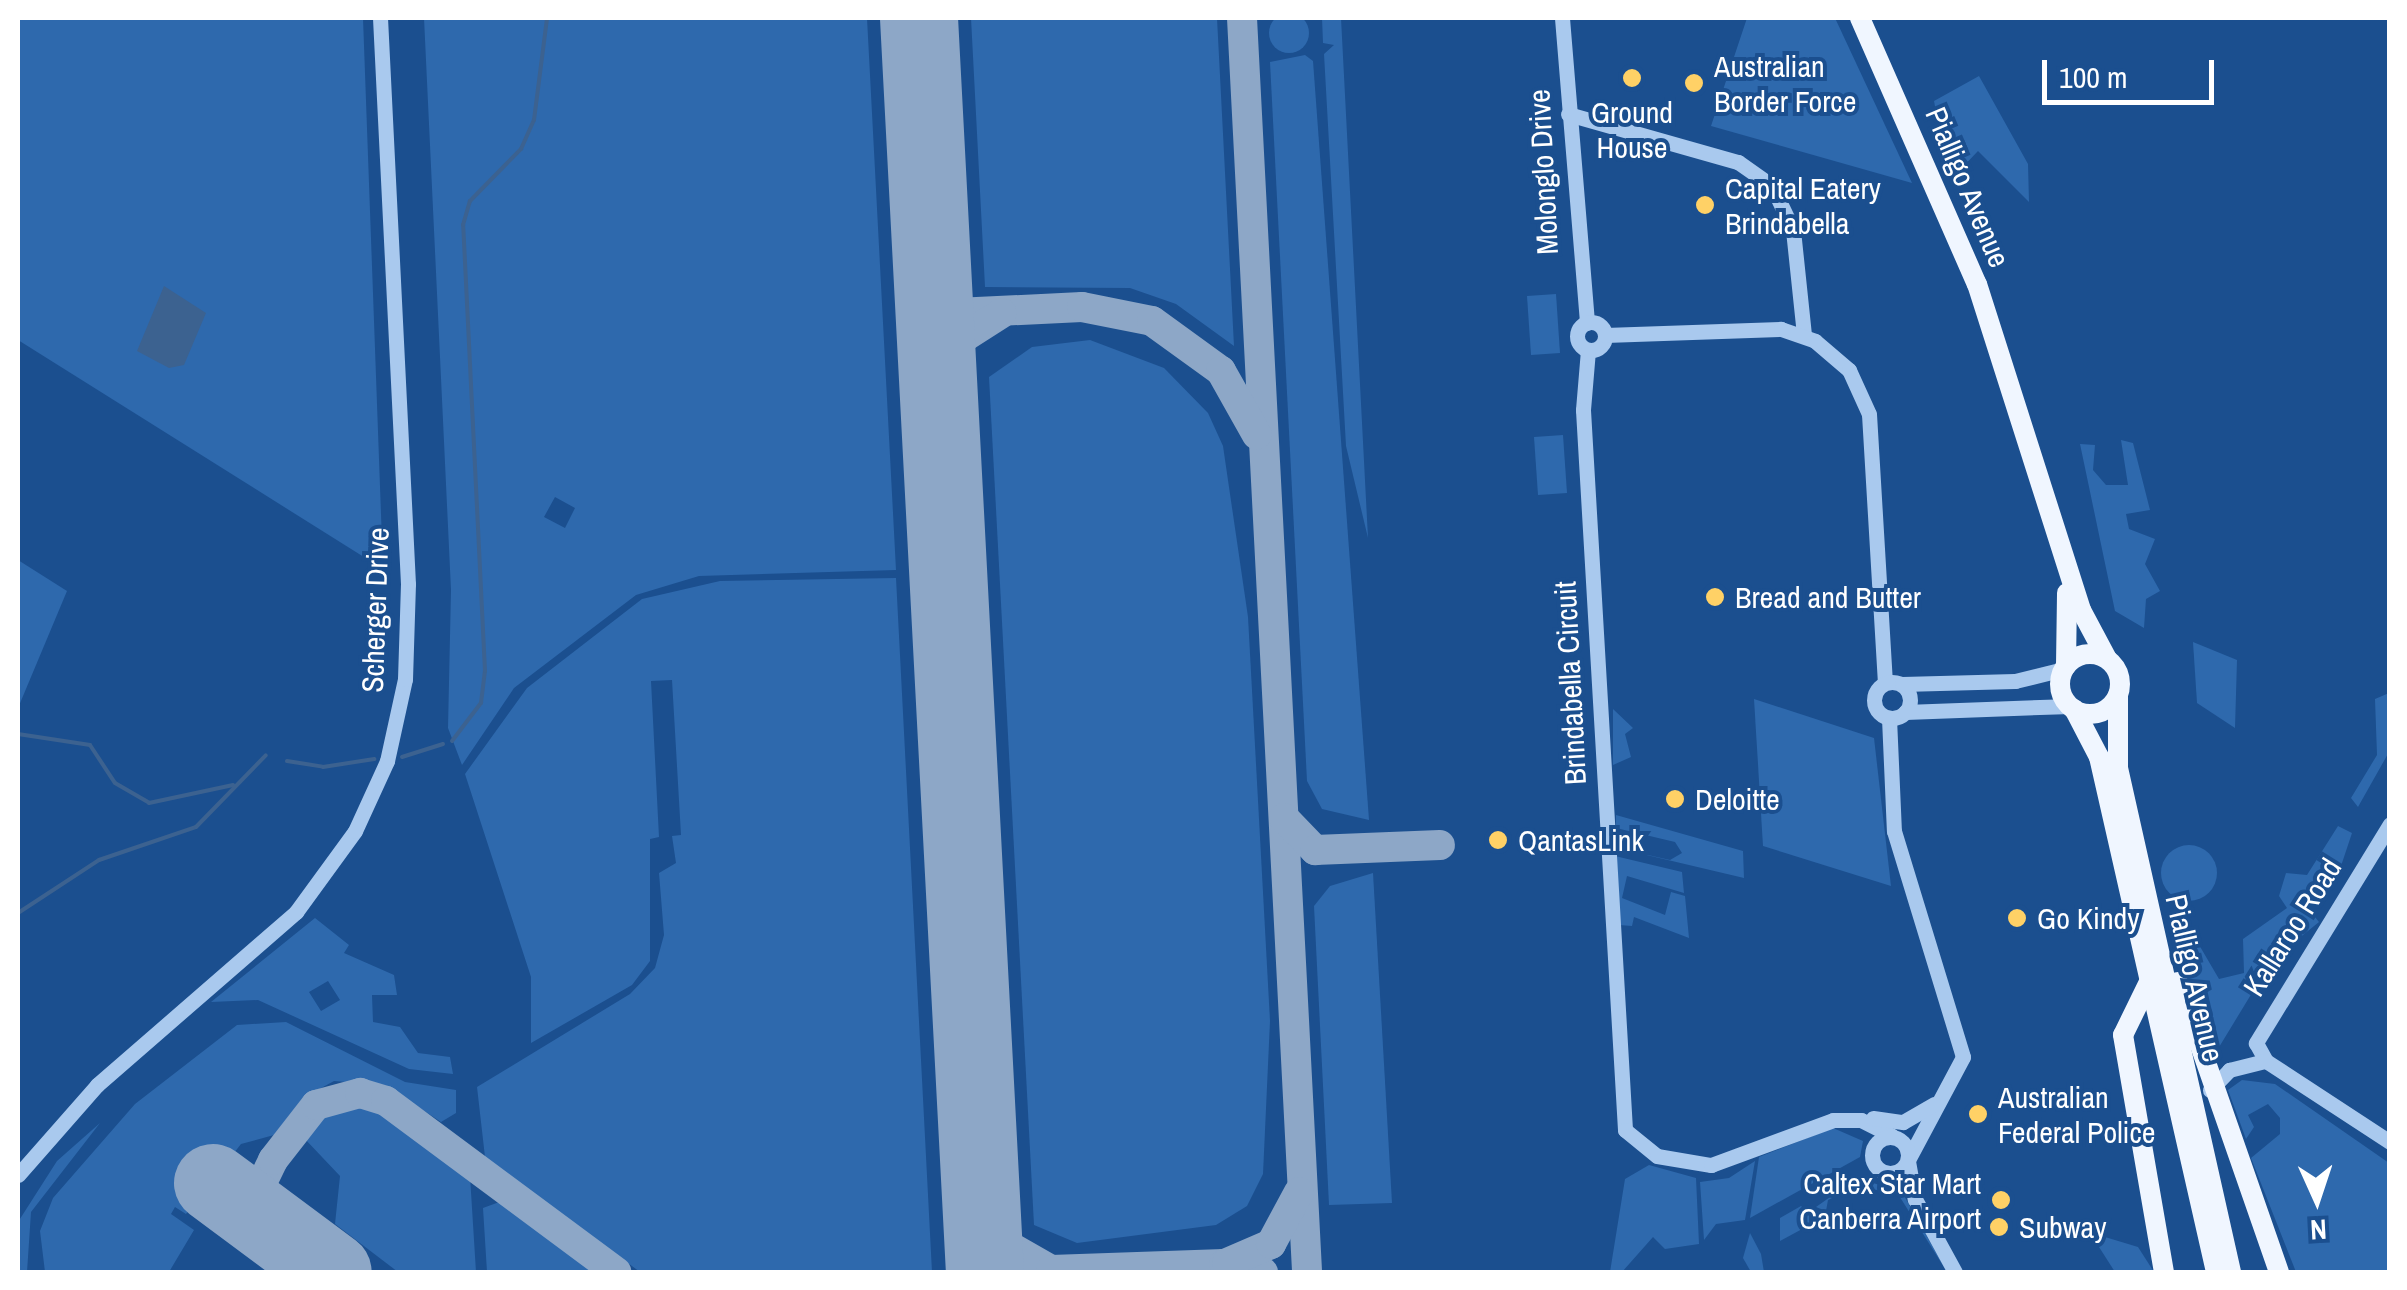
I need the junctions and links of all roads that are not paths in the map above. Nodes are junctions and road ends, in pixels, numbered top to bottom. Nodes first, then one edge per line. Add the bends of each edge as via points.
1 (380, 18) edge
2 (1562, 18) edge
3 (1860, 18) edge
4 (1568, 114) junction
5 (1792, 282) junction
6 (1586, 323) junction
7 (1776, 328) junction
8 (1605, 335) junction
9 (1804, 336) junction
10 (1588, 350) junction
11 (2063, 556) junction
12 (2107, 659) junction
13 (2065, 668) junction
14 (1894, 683) junction
15 (2118, 694) junction
16 (2072, 708) junction
17 (1906, 712) junction
18 (1888, 718) junction
19 (2128, 814) junction
20 (2390, 824) edge
21 (2150, 980) junction
22 (2266, 1061) junction
23 (2210, 1090) junction
24 (1938, 1104) junction
25 (1840, 1120) junction
26 (1893, 1137) junction
27 (2390, 1142) edge
28 (1873, 1149) junction
29 (1908, 1160) junction
30 (1886, 1172) junction
31 (18, 1175) edge
32 (1915, 1199) junction
33 (2279, 1270) edge
34 (1955, 1272) edge
35 (2164, 1272) edge
36 (2216, 1272) edge
37 (2231, 1272) edge

1 - 31 street, Scherger Drive via 408,584 387,759 355,831 296,912 97,1085
2 - 4 street, Molonglo Drive
3 - 11 main road, Pialligo Avenue via 1994,328
4 - 5 street via 1754,171 1788,214
4 - 6 street, Molonglo Drive
5 - 7 street
5 - 9 street
6 - 8 street
6 - 10 street, Molonglo Drive via 1577,340
7 - 8 street
7 - 9 street
8 - 10 street
9 - 14 street via 1849,370 1869,414
10 - 25 street, Brindabella Circuit via 1583,410 1621,1117 1644,1151 1724,1174 1758,1148
11 - 12 main road, Pialligo Avenue
11 - 13 main road, Pialligo Avenue
12 - 13 main road via 2085,654
12 - 15 main road
13 - 14 street via 2015,681
13 - 16 main road
14 - 17 street
14 - 18 street via 1873,701
15 - 16 main road via 2102,711
15 - 19 main road, Pialligo Avenue via 2114,744
16 - 17 street
16 - 21 main road, Pialligo Avenue via 2100,757
17 - 18 street
18 - 24 street via 1894,832 1962,1052
19 - 23 main road
19 - 37 main road, Pialligo Avenue
20 - 22 street, Kallaroo Road via 2260,1030
21 - 35 main road via 2123,1035
21 - 36 main road, Pialligo Avenue
22 - 23 street via 2228,1070
22 - 27 street
23 - 33 main road
24 - 25 street via 1903,1122
24 - 26 street
24 - 29 street
25 - 26 street
25 - 28 street
26 - 28 street
26 - 29 street
28 - 30 street
29 - 30 street
29 - 32 street
30 - 32 street
32 - 34 street

